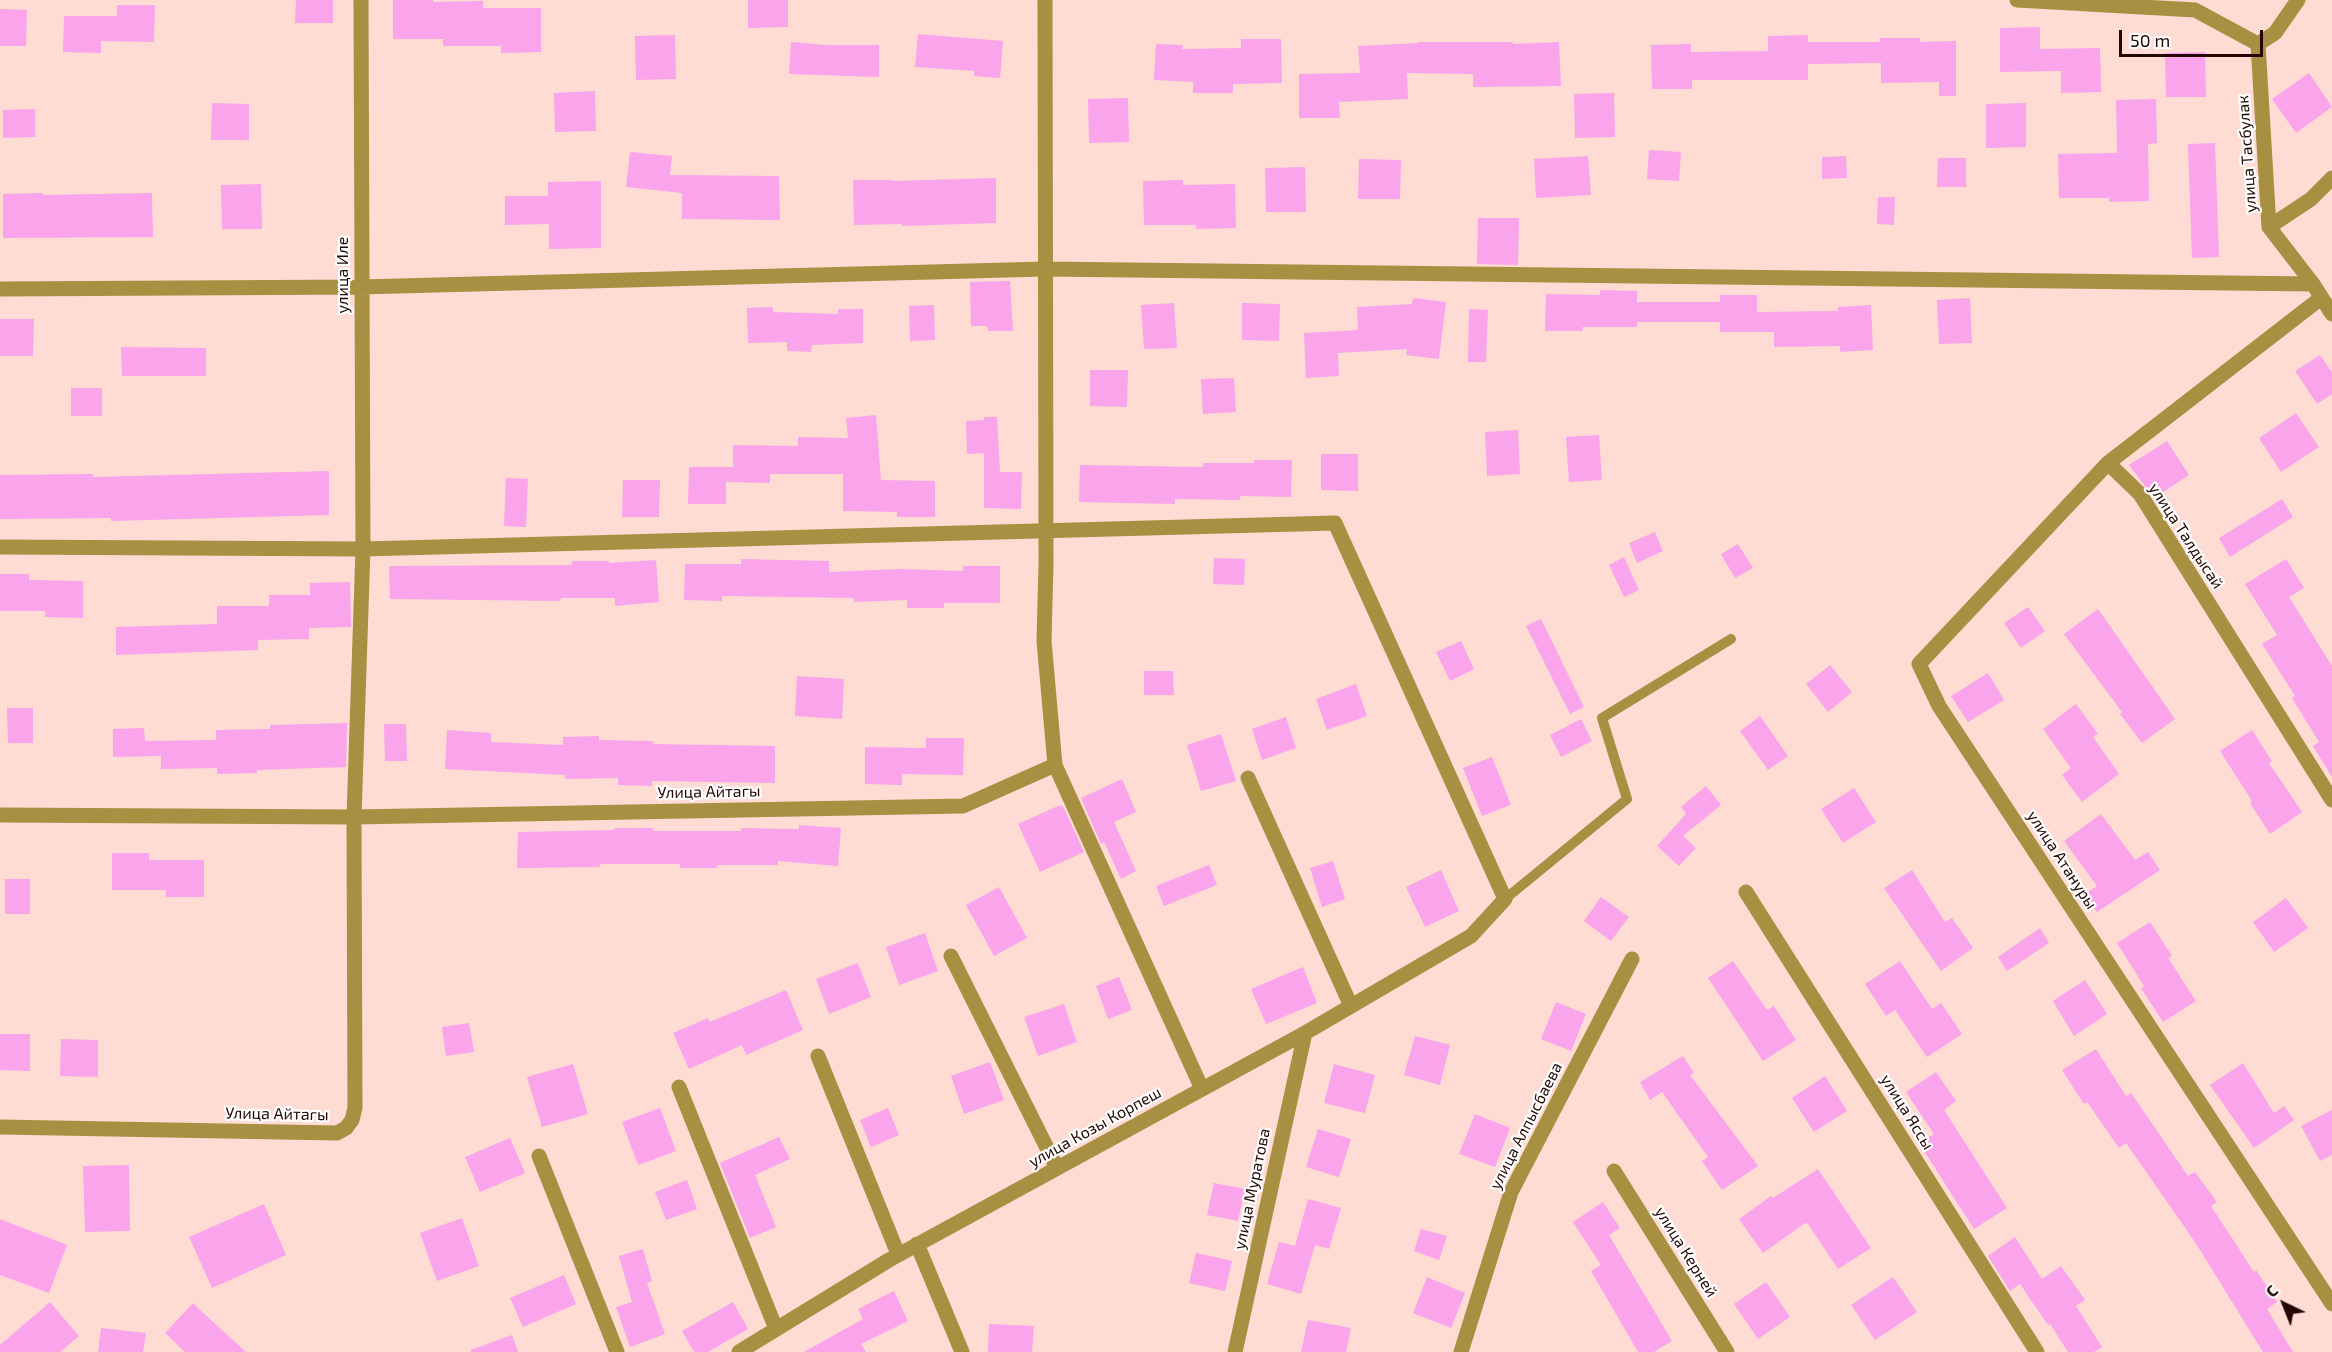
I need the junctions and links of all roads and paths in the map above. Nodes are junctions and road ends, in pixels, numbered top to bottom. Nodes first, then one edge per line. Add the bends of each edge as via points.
1 (361, 0) edge
2 (1045, 0) edge
3 (2017, 0) edge
4 (2298, 0) edge
5 (2043, 1) edge
6 (2258, 44) junction
7 (2332, 178) edge
8 (2270, 227) junction
9 (1046, 269) junction
10 (361, 287) junction
11 (0, 289) edge
12 (2317, 291) junction
13 (2332, 314) edge
14 (2108, 463) junction
15 (1046, 531) junction
16 (0, 547) edge
17 (363, 549) junction
18 (1731, 639) dead end
19 (1055, 765) junction
20 (1248, 778) dead end
21 (2332, 800) edge
22 (0, 815) edge
23 (354, 817) junction
24 (1746, 892) dead end
25 (1505, 899) junction
26 (951, 956) dead end
27 (1632, 959) dead end
28 (1351, 1006) junction
29 (1305, 1033) junction
30 (818, 1056) dead end
31 (679, 1087) dead end
32 (1202, 1089) junction
33 (0, 1127) edge
34 (539, 1156) dead end
35 (1057, 1168) junction
36 (1614, 1171) dead end
37 (917, 1244) junction
38 (898, 1254) junction
39 (2332, 1304) edge
40 (776, 1329) junction
41 (617, 1352) edge
42 (739, 1352) edge
43 (962, 1352) edge
44 (1234, 1352) edge
45 (1461, 1352) edge
46 (1727, 1352) edge
47 (2037, 1352) edge

1 - 10 street, улица Иле
2 - 9 street
3 - 5 street
4 - 6 street via 2275,33
5 - 6 street via 2195,10
6 - 8 street, улица Тасбулак
7 - 8 street via 2311,199
8 - 12 street, улица Тасбулак
9 - 10 street
9 - 12 street
9 - 15 street
10 - 11 street
10 - 17 street, улица Иле
12 - 13 street, улица Тасбулак
12 - 14 street
14 - 21 street, улица Талдысай via 2140,494
14 - 39 street, улица Атануры via 1919,664 1940,706
15 - 17 street
15 - 19 street via 1044,641
15 - 25 street via 1335,523
16 - 17 street
17 - 23 street, Улица Айтагы
18 - 25 lane via 1602,718 1627,799
19 - 23 street, Улица Айтагы via 963,806
19 - 32 street
20 - 28 street
22 - 23 street, Улица Айтагы
23 - 33 street, Улица Айтагы via 355,1108 346,1128 337,1133
24 - 47 street, улица Яссы
25 - 28 street, улица Козы Корпеш via 1471,936
26 - 35 street
27 - 45 street, улица Алпысбаева via 1511,1192
28 - 29 street, улица Козы Корпеш
29 - 32 street, улица Козы Корпеш
29 - 44 street, улица Муратова
30 - 38 street
31 - 40 street
32 - 35 street, улица Козы Корпеш
34 - 41 street
35 - 37 street, улица Козы Корпеш
36 - 46 street, улица Керней
37 - 38 street, улица Козы Корпеш
37 - 43 street
38 - 40 street, улица Козы Корпеш
40 - 42 street, улица Козы Корпеш

